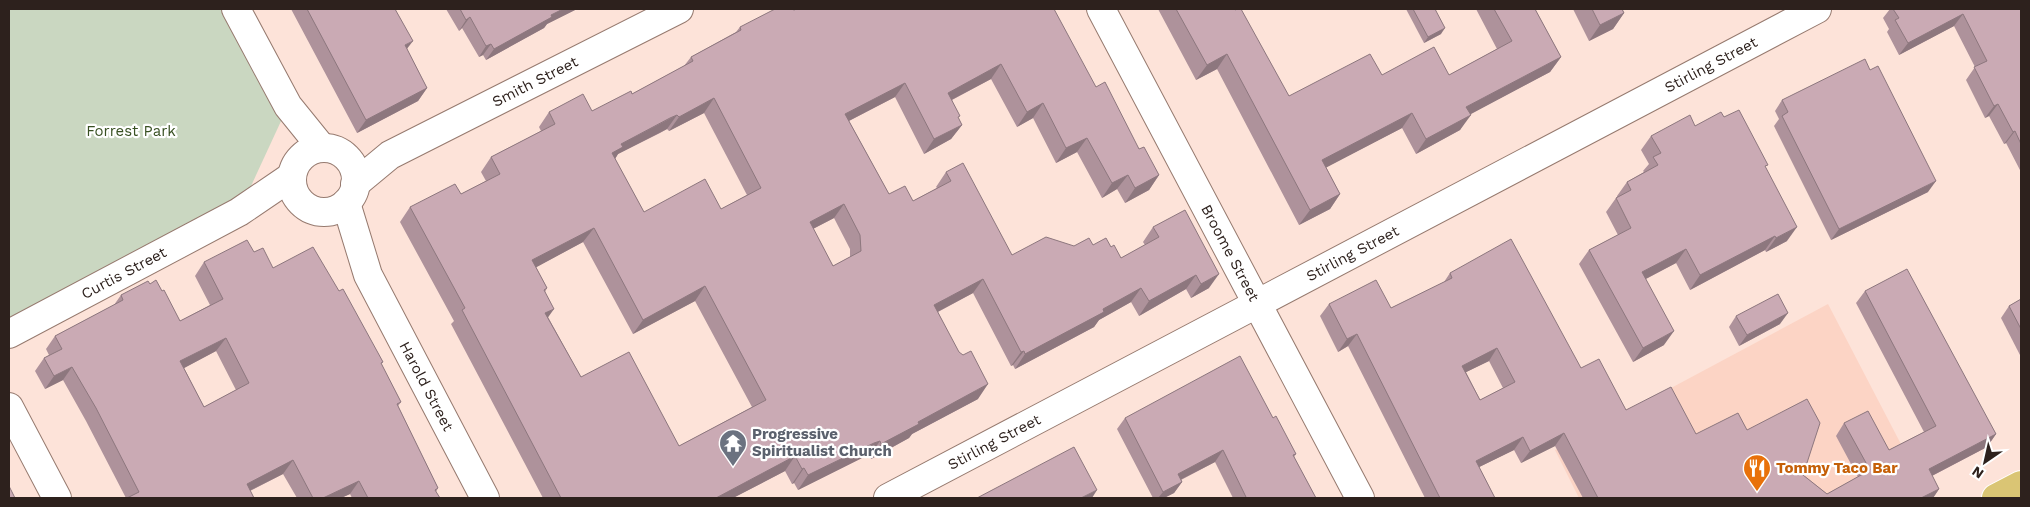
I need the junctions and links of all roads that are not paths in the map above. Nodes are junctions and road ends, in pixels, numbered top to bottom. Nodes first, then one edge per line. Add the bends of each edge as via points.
1 (236, 9) edge
2 (679, 9) edge
3 (1101, 9) edge
4 (1817, 9) edge
5 (288, 106) junction
6 (332, 151) junction
7 (390, 155) junction
8 (294, 171) junction
9 (351, 193) junction
10 (310, 208) junction
11 (239, 212) junction
12 (368, 275) junction
13 (1258, 304) junction
14 (9, 334) edge
15 (9, 407) edge
16 (2021, 485) edge
17 (57, 498) edge
18 (485, 498) edge
19 (888, 498) edge
20 (1360, 498) edge
21 (1996, 498) edge

1 - 5 street
2 - 7 street, Smith Street
3 - 13 street, Broome Street
4 - 13 street, Stirling Street
5 - 6 street
5 - 8 street
6 - 7 street, Smith Street
6 - 8 street via 306,154
6 - 9 street via 353,168
7 - 9 street, Smith Street
8 - 10 street via 295,193
8 - 11 street, Curtis Street
9 - 10 street via 339,208 331,211
9 - 12 street, Harold Street
10 - 11 street, Curtis Street
10 - 12 street, Harold Street
11 - 14 street, Curtis Street
12 - 18 street, Harold Street
13 - 19 street, Stirling Street
13 - 20 street, Broome Street
15 - 17 street
16 - 21 main road

